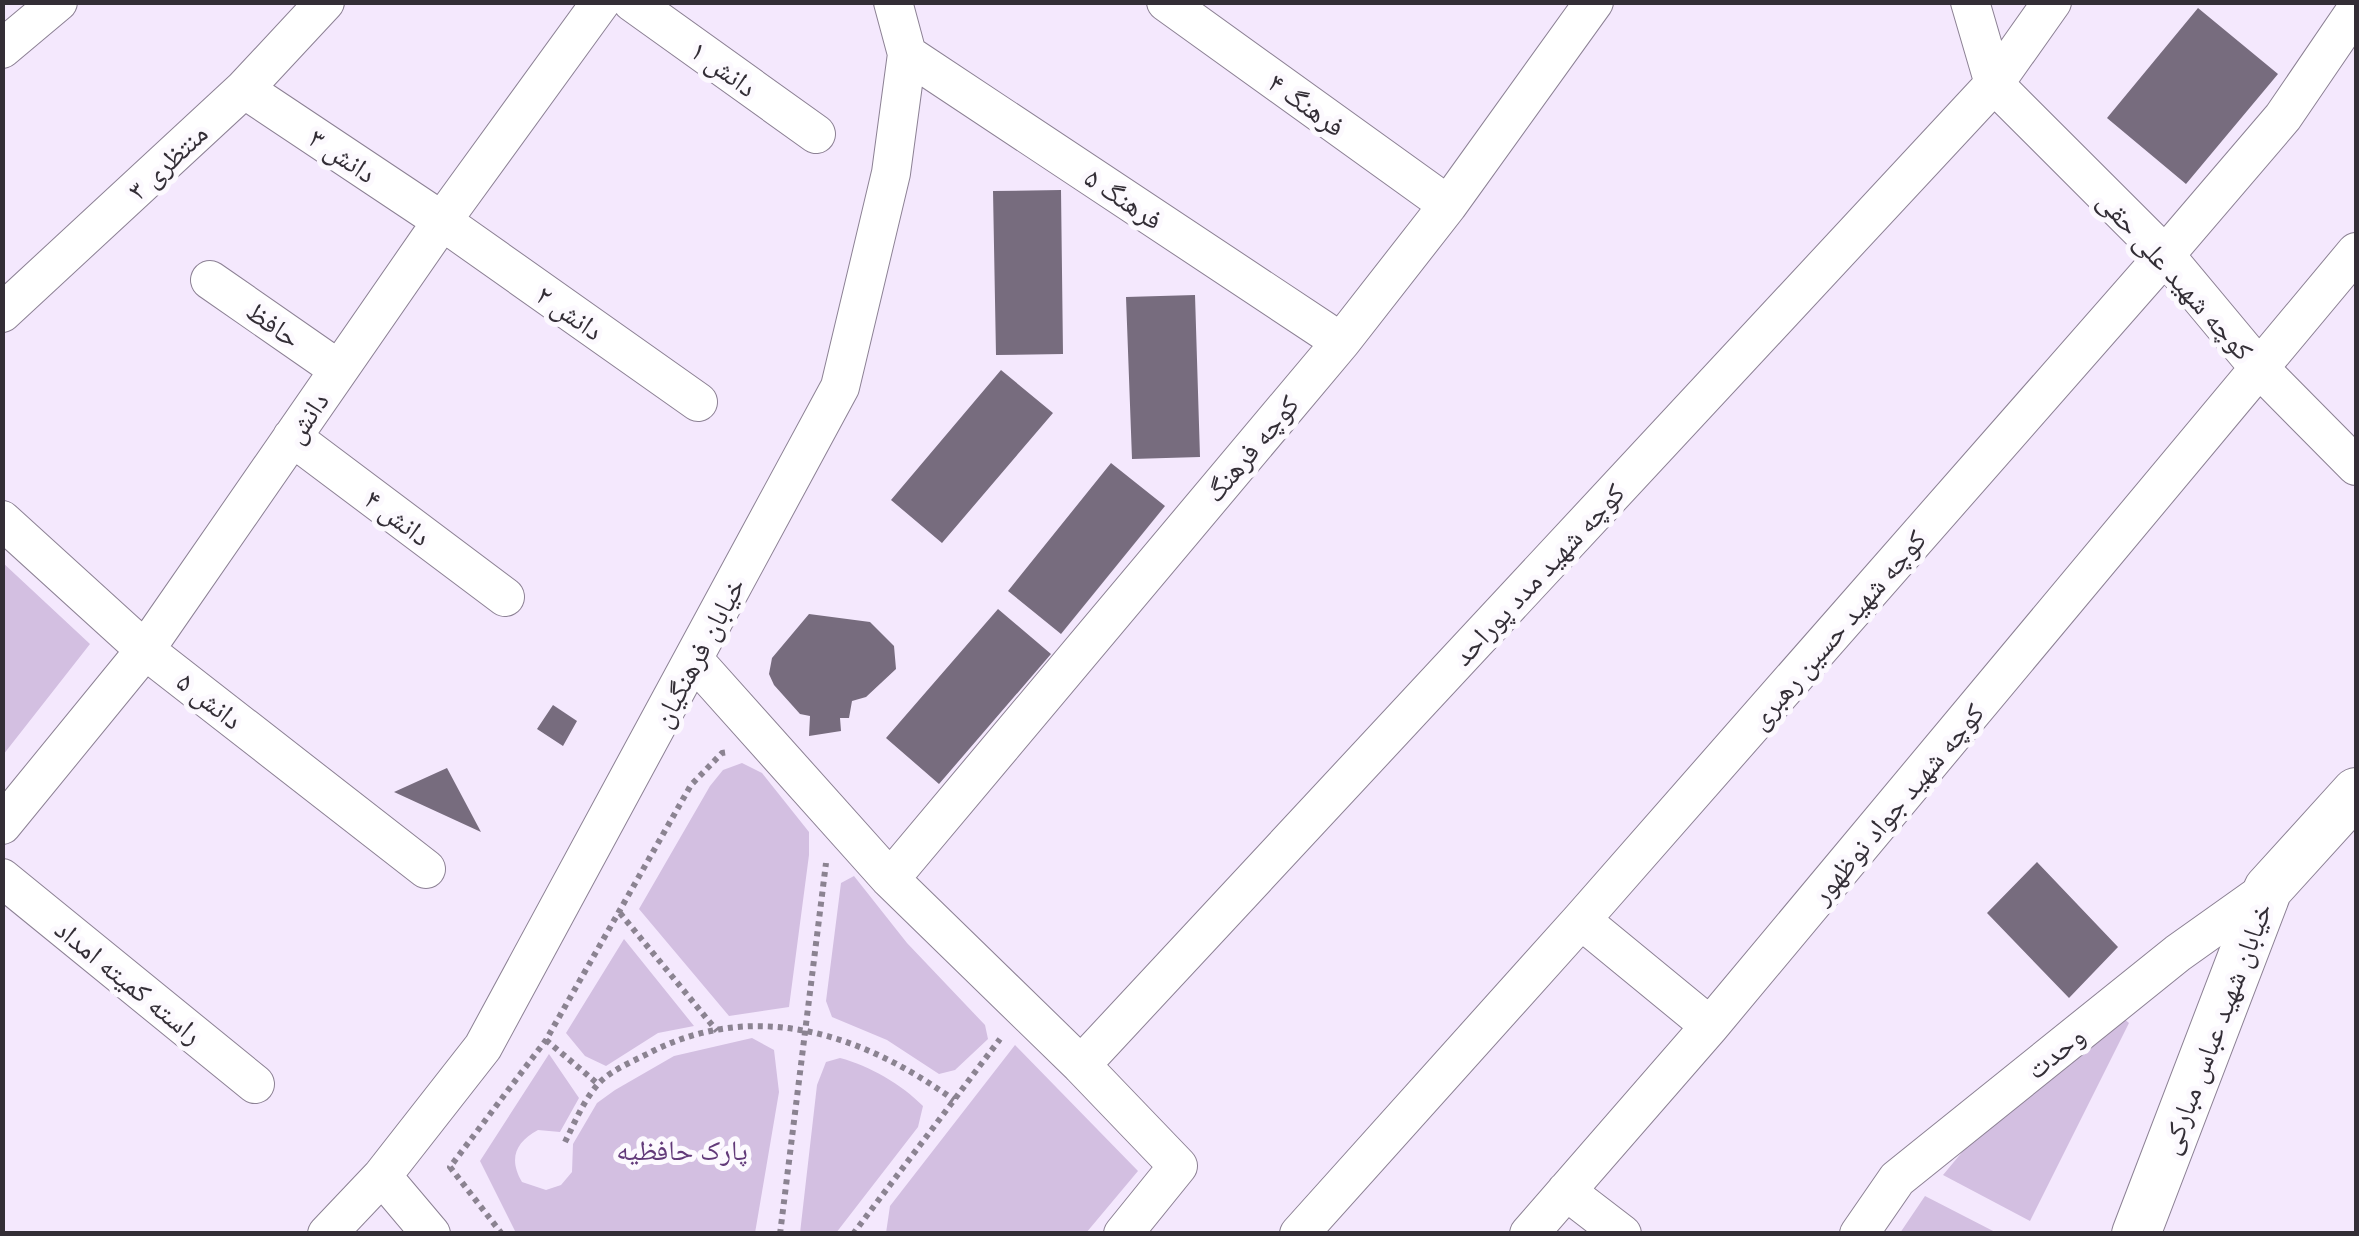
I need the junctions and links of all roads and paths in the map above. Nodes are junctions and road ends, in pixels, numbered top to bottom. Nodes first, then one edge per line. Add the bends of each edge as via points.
1 (58, 2) edge
2 (326, 2) edge
3 (601, 2) edge
4 (632, 2) edge
5 (893, 2) edge
6 (1166, 2) edge
7 (1594, 2) edge
8 (1970, 2) edge
9 (2052, 2) edge
10 (2356, 10) edge
11 (2, 49) edge
12 (907, 54) junction
13 (1994, 84) junction
14 (244, 89) junction
15 (816, 134) dead end
16 (1448, 205) junction
17 (442, 221) junction
18 (2356, 252) edge
19 (2165, 255) junction
20 (210, 280) dead end
21 (2, 313) edge
22 (1341, 342) junction
23 (338, 369) junction
24 (2260, 369) junction
25 (698, 402) dead end
26 (292, 437) junction
27 (2356, 466) edge
28 (2, 520) edge
29 (504, 597) dead end
30 (146, 650) junction
31 (694, 660) junction
32 (734, 752) dead end
33 (2356, 792) edge
34 (2, 825) edge
35 (827, 858) dead end
36 (426, 869) dead end
37 (2, 878) edge
38 (890, 879) junction
39 (2268, 889) junction
40 (620, 913) junction
41 (1581, 920) junction
42 (992, 1022) dead end
43 (1710, 1026) junction
44 (805, 1029) junction
45 (716, 1031) junction
46 (546, 1040) junction
47 (1081, 1065) junction
48 (255, 1084) dead end
49 (598, 1084) junction
50 (954, 1100) junction
51 (565, 1142) dead end
52 (382, 1176) junction
53 (1566, 1192) junction
54 (327, 1234) edge
55 (432, 1234) edge
56 (502, 1234) edge
57 (780, 1234) edge
58 (854, 1234) edge
59 (1123, 1234) edge
60 (1299, 1234) edge
61 (1528, 1234) edge
62 (1622, 1234) edge
63 (1859, 1234) edge
64 (2136, 1234) edge

1 - 11 street
2 - 14 street, منتظری ۳
3 - 17 street, دانش
4 - 15 street, دانش ۱
5 - 12 street, خیابان فرهنگیان
6 - 16 street, فرهنگ ۴
7 - 16 street, کوچه فرهنگ
8 - 13 street
9 - 13 street, کوچه شهید مدد پوراحد
10 - 19 street, کوچه شهید حسین رهبری via 2283,116
12 - 22 street, فرهنگ ۵
12 - 31 street, خیابان فرهنگیان via 891,173 840,387
13 - 19 street, کوچه شهید علی حقی
13 - 47 street, کوچه شهید مدد پوراحد
14 - 17 street, دانش ۳
14 - 21 street, منتظری ۳
16 - 22 street, کوچه فرهنگ
17 - 23 street, دانش
17 - 25 street, دانش ۲
18 - 24 street, کوچه شهید جواد نوظهور
19 - 24 street, کوچه شهید علی حقی
19 - 41 street, کوچه شهید حسین رهبری
20 - 23 street, حافظ
22 - 38 street, کوچه فرهنگ
23 - 26 street, دانش
24 - 27 street, کوچه شهید علی حقی
24 - 43 street, کوچه شهید جواد نوظهور
26 - 29 street, دانش ۴
26 - 30 street, دانش
28 - 30 street, دانش ۵
30 - 34 street, دانش
30 - 36 street, دانش ۵
31 - 38 street
31 - 52 street, خیابان فرهنگیان via 483,1048
32 - 40 path via 722,752 692,785
33 - 39 street, خیابان شهید عباس مبارکی
35 - 44 path
37 - 48 street, راسته کمیته امداد
38 - 47 street
39 - 63 street, وحدت via 1897,1179
39 - 64 street, خیابان شهید عباس مبارکی
40 - 45 path
40 - 46 path
41 - 43 street
41 - 60 street, کوچه شهید حسین رهبری
42 - 50 path via 1000,1038
43 - 53 street, کوچه شهید جواد نوظهور
44 - 45 path
44 - 50 path via 882,1055
44 - 57 path
45 - 49 path via 674,1040
46 - 49 path
46 - 56 path via 450,1167
47 - 59 street via 1178,1166
49 - 51 path
50 - 58 path
52 - 54 street, خیابان فرهنگیان
52 - 55 street
53 - 61 street, کوچه شهید جواد نوظهور
53 - 62 street

